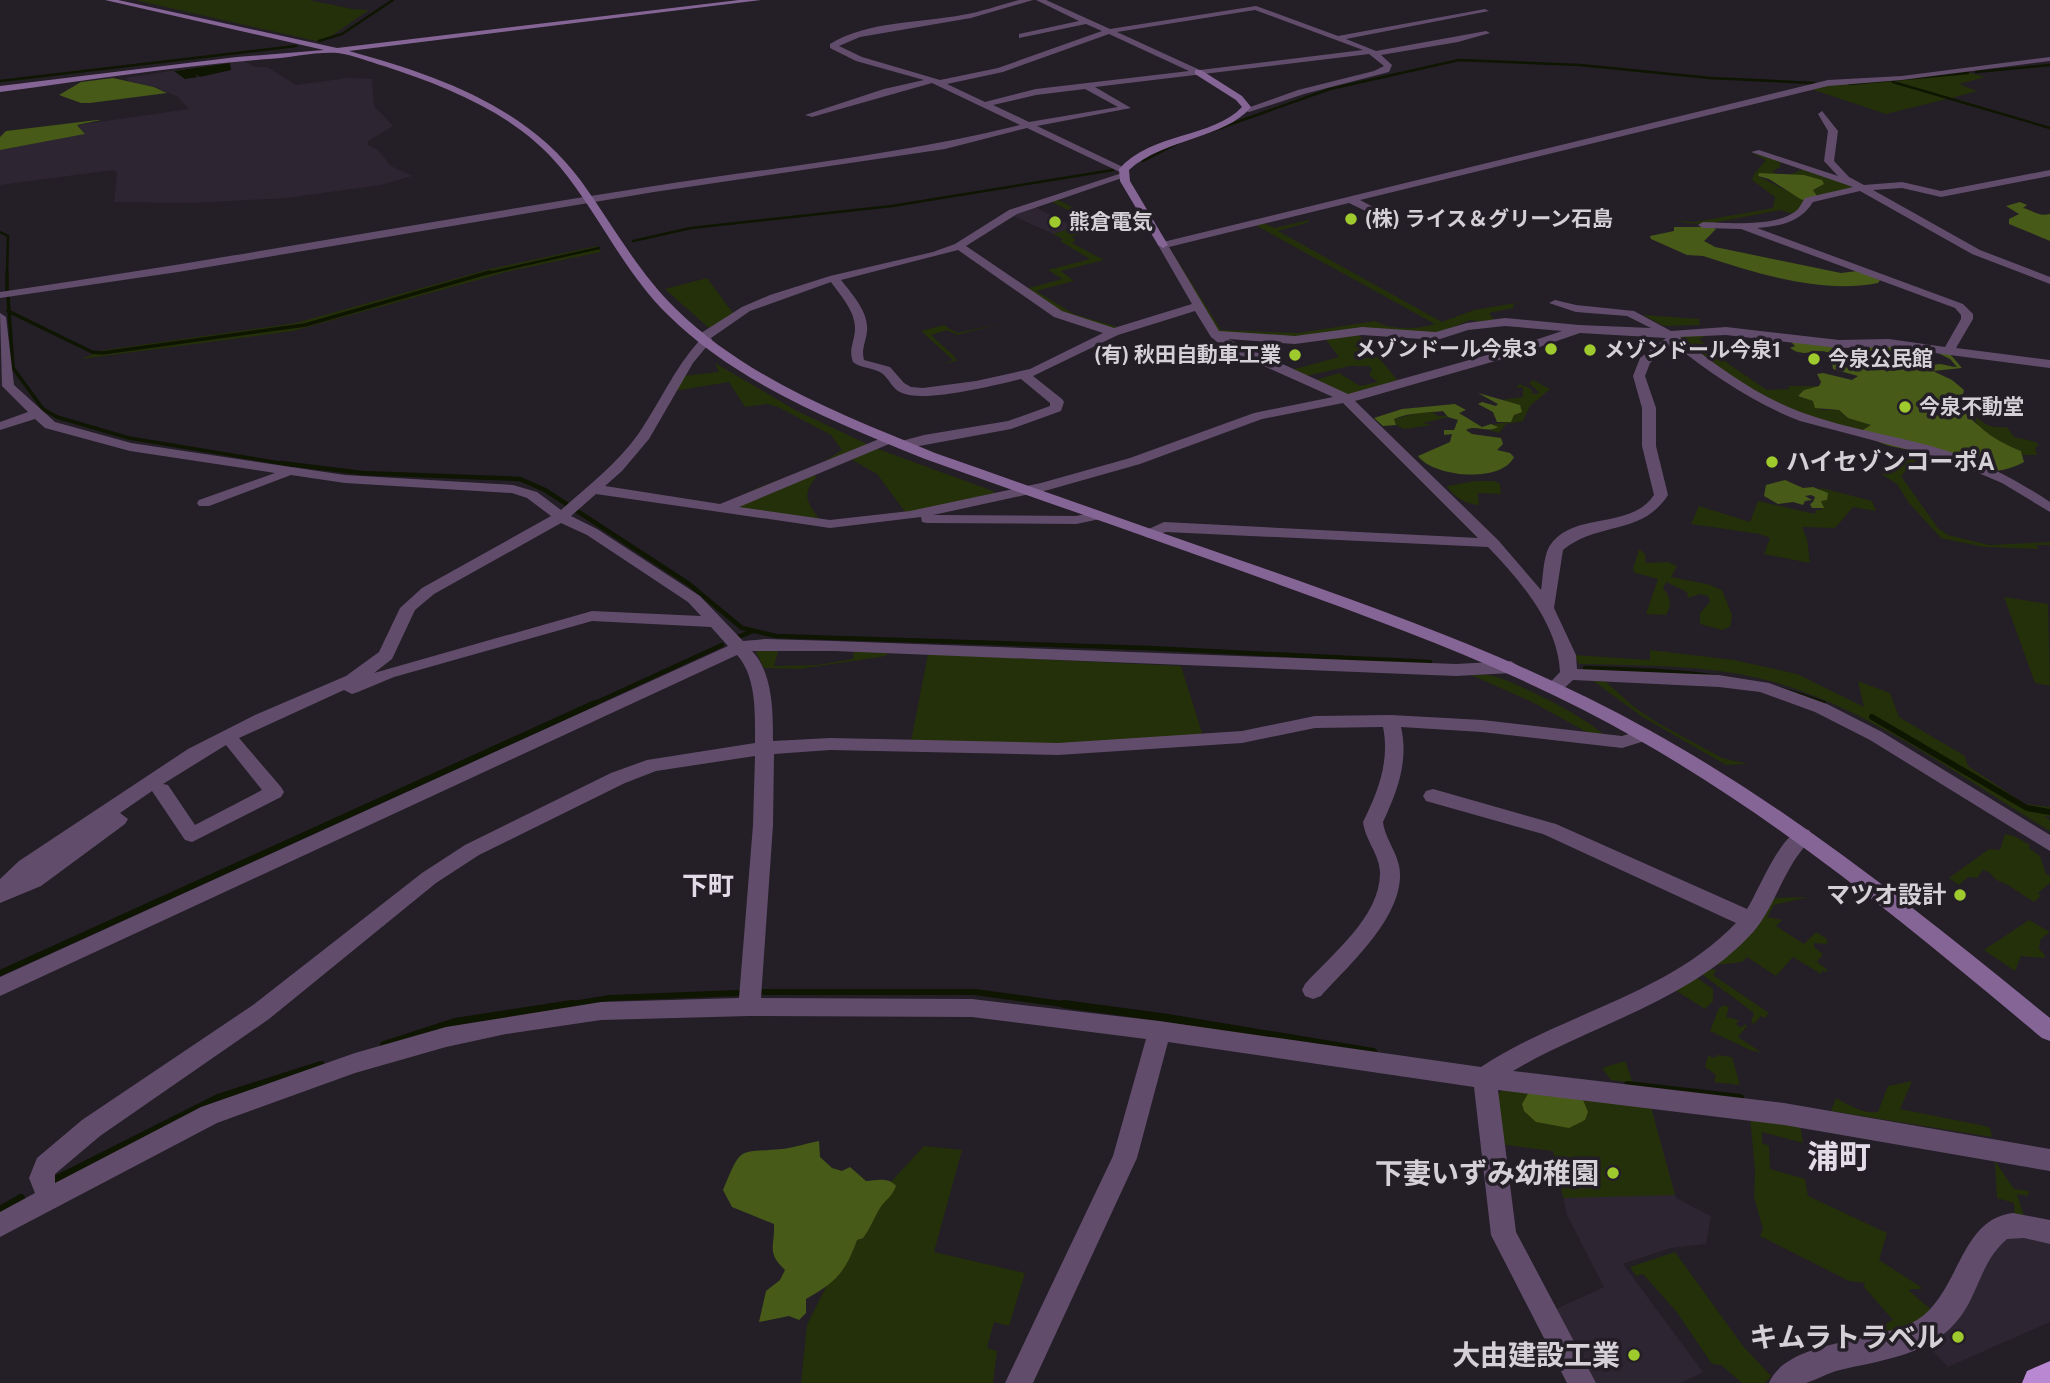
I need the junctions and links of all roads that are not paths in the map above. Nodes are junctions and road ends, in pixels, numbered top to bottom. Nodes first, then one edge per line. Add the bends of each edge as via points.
1 (109, 0) edge
2 (757, 0) edge
3 (1028, 0) edge
4 (1040, 0) edge
5 (1259, 3) edge
6 (1485, 11) dead end
7 (1087, 21) junction
8 (1110, 31) junction
9 (1486, 33) dead end
10 (1022, 36) dead end
11 (1339, 38) junction
12 (339, 50) junction
13 (1374, 53) junction
14 (2050, 59) edge
15 (1198, 72) junction
16 (935, 81) junction
17 (1117, 82) junction
18 (1086, 86) junction
19 (0, 89) edge
20 (1102, 94) junction
21 (986, 104) junction
22 (1246, 110) junction
23 (1822, 114) dead end
24 (809, 115) dead end
25 (1029, 125) junction
26 (1756, 152) dead end
27 (1123, 173) junction
28 (2050, 173) edge
29 (1858, 186) junction
30 (589, 200) junction
31 (1350, 200) junction
32 (1386, 218) dead end
33 (1703, 225) dead end
34 (1744, 226) junction
35 (1163, 245) junction
36 (959, 246) junction
37 (834, 278) junction
38 (2050, 281) edge
39 (0, 295) edge
40 (1555, 303) dead end
41 (1198, 306) junction
42 (0, 317) edge
43 (1579, 330) junction
44 (1114, 332) junction
45 (1215, 334) junction
46 (1670, 334) junction
47 (704, 339) junction
48 (1949, 350) junction
49 (2050, 364) edge
50 (1024, 375) junction
51 (1345, 398) junction
52 (36, 414) junction
53 (0, 426) edge
54 (889, 439) junction
55 (904, 445) junction
56 (289, 472) junction
57 (595, 489) junction
58 (1027, 489) junction
59 (204, 503) dead end
60 (2050, 508) edge
61 (721, 509) junction
62 (910, 515) junction
63 (1100, 515) junction
64 (563, 516) junction
65 (1148, 533) junction
66 (1493, 543) junction
67 (1546, 608) junction
68 (716, 622) junction
69 (740, 647) junction
70 (1511, 667) junction
71 (1569, 674) junction
72 (1554, 688) junction
73 (1391, 721) junction
74 (1645, 735) junction
75 (234, 743) junction
76 (765, 748) junction
77 (161, 790) junction
78 (1433, 796) dead end
79 (1802, 835) junction
80 (2050, 844) edge
81 (0, 893) edge
82 (1750, 920) junction
83 (0, 987) edge
84 (1313, 990) dead end
85 (749, 1007) junction
86 (1159, 1031) junction
87 (2050, 1031) edge
88 (1484, 1078) junction
89 (2050, 1160) edge
90 (49, 1197) junction
91 (0, 1225) edge
92 (2050, 1232) edge
93 (2050, 1378) edge
94 (1019, 1383) edge
95 (1582, 1383) edge
96 (1783, 1383) edge
97 (2039, 1383) edge

1 - 12 street
2 - 12 street
3 - 16 street via 849,38 834,46 859,59
4 - 7 street
5 - 8 street
5 - 11 street
6 - 11 street
7 - 8 street
7 - 10 street
8 - 15 street
8 - 16 street via 1000,70
9 - 13 street
11 - 13 street
12 - 19 street
12 - 30 street via 429,78 499,113 562,163
13 - 15 street
13 - 22 street via 1387,63 1386,70
14 - 31 street via 1828,83
15 - 17 street
15 - 22 street via 1239,98
16 - 21 street
16 - 24 street
17 - 18 street
17 - 20 street via 1129,90
18 - 20 street
18 - 21 street
20 - 25 street via 1127,108
21 - 25 street
22 - 27 street via 1236,118 1161,144 1134,158
23 - 29 street via 1833,131 1829,161
25 - 27 street
25 - 30 street via 953,144
26 - 29 street
27 - 35 street
27 - 36 street via 1014,211
28 - 29 street via 1941,194 1907,185
29 - 34 street via 1809,200 1804,210 1791,218
29 - 38 street via 1976,252
30 - 39 street
30 - 47 street via 643,281
31 - 32 street
31 - 35 street
33 - 34 street
34 - 48 street via 1959,306 1967,319
35 - 41 street
36 - 37 street
36 - 44 street via 1058,314
37 - 47 street via 759,303
37 - 50 street via 859,320 857,358 886,370 903,389 934,391
40 - 46 street via 1575,310 1631,313
41 - 44 street
41 - 45 street
42 - 52 street via 8,386
43 - 45 street via 1505,322 1437,336 1362,331 1287,340
43 - 46 street
43 - 51 street
44 - 50 street
45 - 51 street via 1230,346
46 - 48 street via 1726,331
46 - 60 street via 1718,372 1782,409 1968,462
46 - 67 street via 1644,361 1639,376 1649,408 1650,446 1661,495 1655,506 1639,516 1583,531 1556,549
47 - 54 street via 789,392
47 - 57 street via 634,450
48 - 49 street
50 - 55 street via 1057,402 1056,408 1011,425
51 - 58 street via 1259,416 1135,461
51 - 66 street
52 - 53 street
52 - 56 street via 50,425 130,447
54 - 55 street
54 - 61 street
55 - 58 street
56 - 59 street
56 - 64 street via 513,489 532,495
57 - 61 street
57 - 64 street
58 - 62 street
58 - 63 street
61 - 62 street via 830,524
62 - 63 street via 958,520 1076,520
63 - 65 street
64 - 68 street via 694,598
64 - 81 street via 428,591 408,608 386,655 352,680 195,753 26,866
65 - 66 street via 1164,527
65 - 70 street via 1419,628
66 - 67 street
67 - 71 street via 1568,655
68 - 69 street
68 - 75 street via 593,615 388,673
69 - 70 street via 834,646 1456,670
69 - 76 street via 757,668 762,686
69 - 83 street
70 - 72 street
71 - 72 street
71 - 80 street via 1719,681 1774,691 1876,736
72 - 74 street
73 - 74 street via 1537,730 1611,741 1632,741
73 - 76 street via 1315,722 1242,737 1058,749 860,743
73 - 84 street via 1395,766 1373,822 1388,858 1387,896 1371,925
74 - 79 street
75 - 77 street
75 - 77 street via 274,792 192,835
76 - 85 street
76 - 90 street via 654,765 472,849 261,1012 91,1128 46,1166 41,1178
77 - 81 street via 34,881
78 - 82 street via 1549,829
79 - 82 street via 1784,856
79 - 87 street
82 - 88 street via 1718,950 1661,987 1527,1050
85 - 86 street via 955,1006
85 - 90 street via 601,1011 446,1037 355,1063 209,1115
86 - 88 street
86 - 94 street via 1125,1158
88 - 89 street via 1784,1114
88 - 95 street via 1504,1234
90 - 91 street
92 - 96 street via 1999,1228 1987,1239 1955,1301 1929,1328 1801,1369
93 - 97 highway

